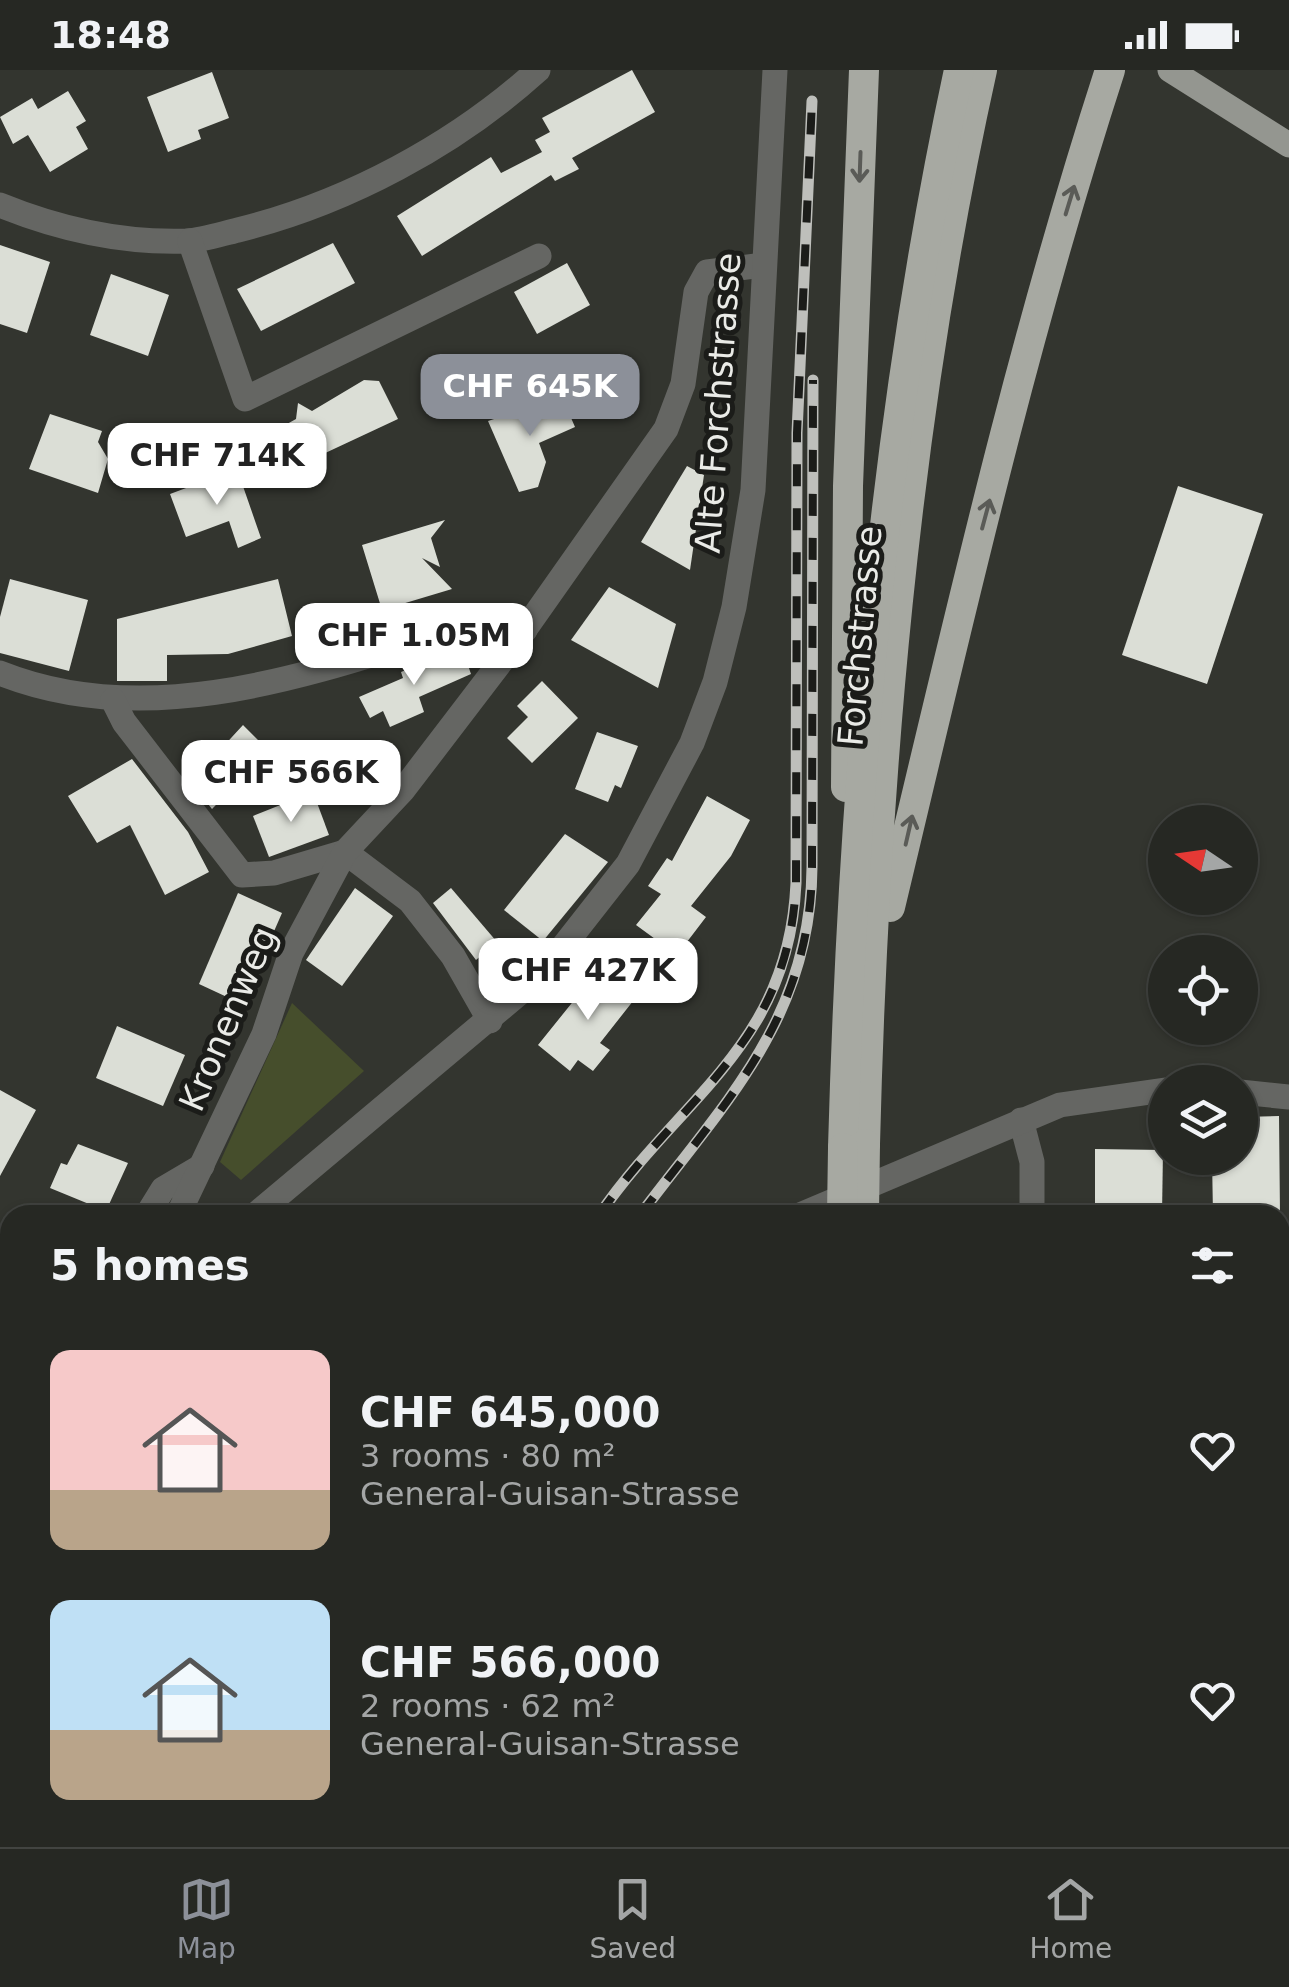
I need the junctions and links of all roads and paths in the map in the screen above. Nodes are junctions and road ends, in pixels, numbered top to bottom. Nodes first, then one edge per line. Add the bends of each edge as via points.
1 (538, 70) edge
2 (775, 70) edge
3 (864, 70) edge
4 (960, 70) edge
5 (982, 70) edge
6 (1110, 70) edge
7 (1170, 70) edge
8 (1289, 144) edge
9 (0, 205) edge
10 (190, 241) junction
11 (538, 256) dead end
12 (764, 265) junction
13 (525, 630) junction
14 (0, 673) edge
15 (112, 700) junction
16 (345, 852) junction
17 (274, 872) junction
18 (319, 900) junction
19 (860, 983) junction
20 (490, 1021) junction
21 (1148, 1092) edge
22 (1258, 1094) edge
23 (1289, 1097) edge
24 (1021, 1120) junction
25 (202, 1166) junction
26 (153, 1205) edge
27 (183, 1205) edge
28 (267, 1205) edge
29 (823, 1205) edge
30 (857, 1205) edge
31 (1032, 1205) edge

1 - 10 street via 400,167 310,207
2 - 12 street, Alte Forchstrasse
3 -> 19 highway via 844,632
4 - 19 highway, Forchstrasse via 898,421 869,708
5 - 19 highway, Forchstrasse via 937,308
19 -> 6 highway
7 - 8 main road
9 - 10 street via 103,236
10 - 11 street via 245,400
12 - 13 street, Kronenweg via 707,272 696,292 683,384 666,429
12 - 20 street, Alte Forchstrasse via 753,490 734,607 709,698 628,864 541,976
13 - 15 street via 467,625 296,676
13 - 16 street, Kronenweg via 403,790
14 - 15 street
15 - 17 street via 242,875
16 - 17 street
16 - 18 street, Kronenweg
16 - 20 street via 410,901 453,956
17 - 18 street
18 - 25 street, Kronenweg
19 - 30 highway, Forchstrasse, bridge
20 - 28 street, Alte Forchstrasse
21 - 24 street via 1099,1097
22 - 23 street
24 - 29 street
24 - 31 street via 1032,1162
25 - 26 street, Kronenweg via 162,1188
25 - 27 street, Kronenweg

